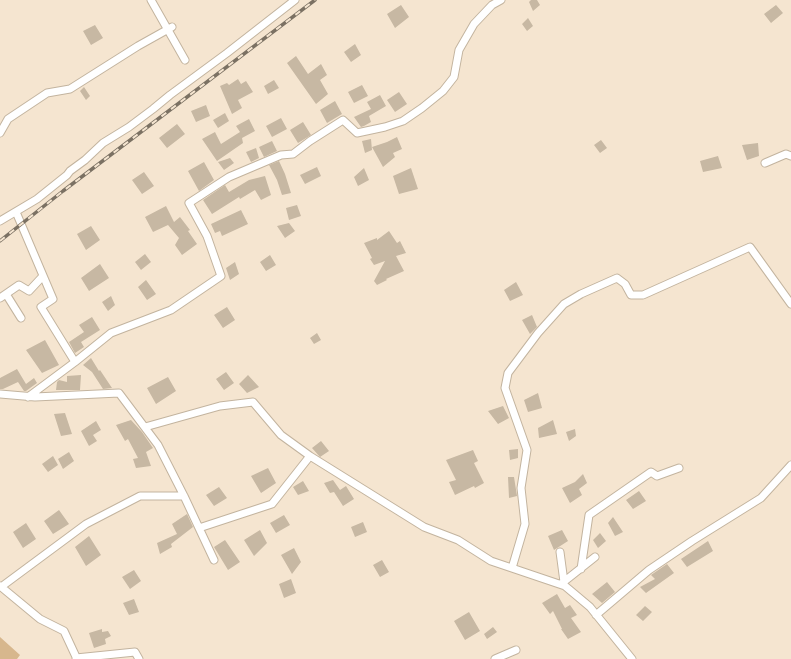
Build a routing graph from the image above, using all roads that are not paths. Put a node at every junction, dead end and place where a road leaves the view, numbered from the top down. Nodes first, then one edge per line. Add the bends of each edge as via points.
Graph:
1 (151, 0) edge
2 (295, 0) edge
3 (501, 0) edge
4 (169, 29) junction
5 (185, 60) dead end
6 (0, 133) edge
7 (791, 156) edge
8 (765, 163) dead end
9 (16, 212) junction
10 (0, 221) edge
11 (43, 276) junction
12 (3, 296) edge
13 (791, 304) edge
14 (21, 318) dead end
15 (75, 362) junction
16 (0, 394) edge
17 (28, 397) junction
18 (145, 428) junction
19 (310, 456) junction
20 (791, 465) edge
21 (679, 468) dead end
22 (184, 496) junction
23 (199, 528) junction
24 (560, 552) dead end
25 (595, 557) dead end
26 (214, 560) dead end
27 (512, 568) junction
28 (581, 569) junction
29 (562, 583) junction
30 (1, 586) edge
31 (596, 616) junction
32 (516, 650) dead end
33 (76, 658) edge
34 (139, 659) edge
35 (496, 659) edge
36 (632, 659) edge

1 - 4 street
2 - 9 street via 154,109 103,143 38,199
3 - 15 street via 492,5 474,24 459,50 454,77 443,90 403,121 358,133 343,120 294,154 281,155 229,177 189,203 207,236 221,276 171,310 111,333
4 - 5 street
4 - 6 street via 70,89 47,93 8,119
7 - 8 street via 786,154
9 - 10 street
9 - 11 street
11 - 12 street via 29,291 19,285
11 - 15 street via 53,299 41,307
12 - 14 street
13 - 27 street via 750,247 644,295 631,295 625,284 617,278 564,304 538,332 508,373 505,388 527,450 521,488 525,524
15 - 17 street
16 - 17 street
17 - 18 street via 119,393
18 - 19 street via 220,406 253,402 281,435
18 - 22 street via 158,445
19 - 23 street via 272,504
19 - 27 street via 424,528 458,540 491,561
20 - 31 street via 761,498 649,570
21 - 28 street via 657,476 651,472 589,515
22 - 23 street
22 - 30 street via 140,496 86,524
23 - 26 street
24 - 29 street
25 - 28 street
27 - 29 street
28 - 29 street
29 - 31 street via 590,607
30 - 33 street via 40,619 64,631
31 - 36 street
32 - 35 street
33 - 34 street via 135,652

